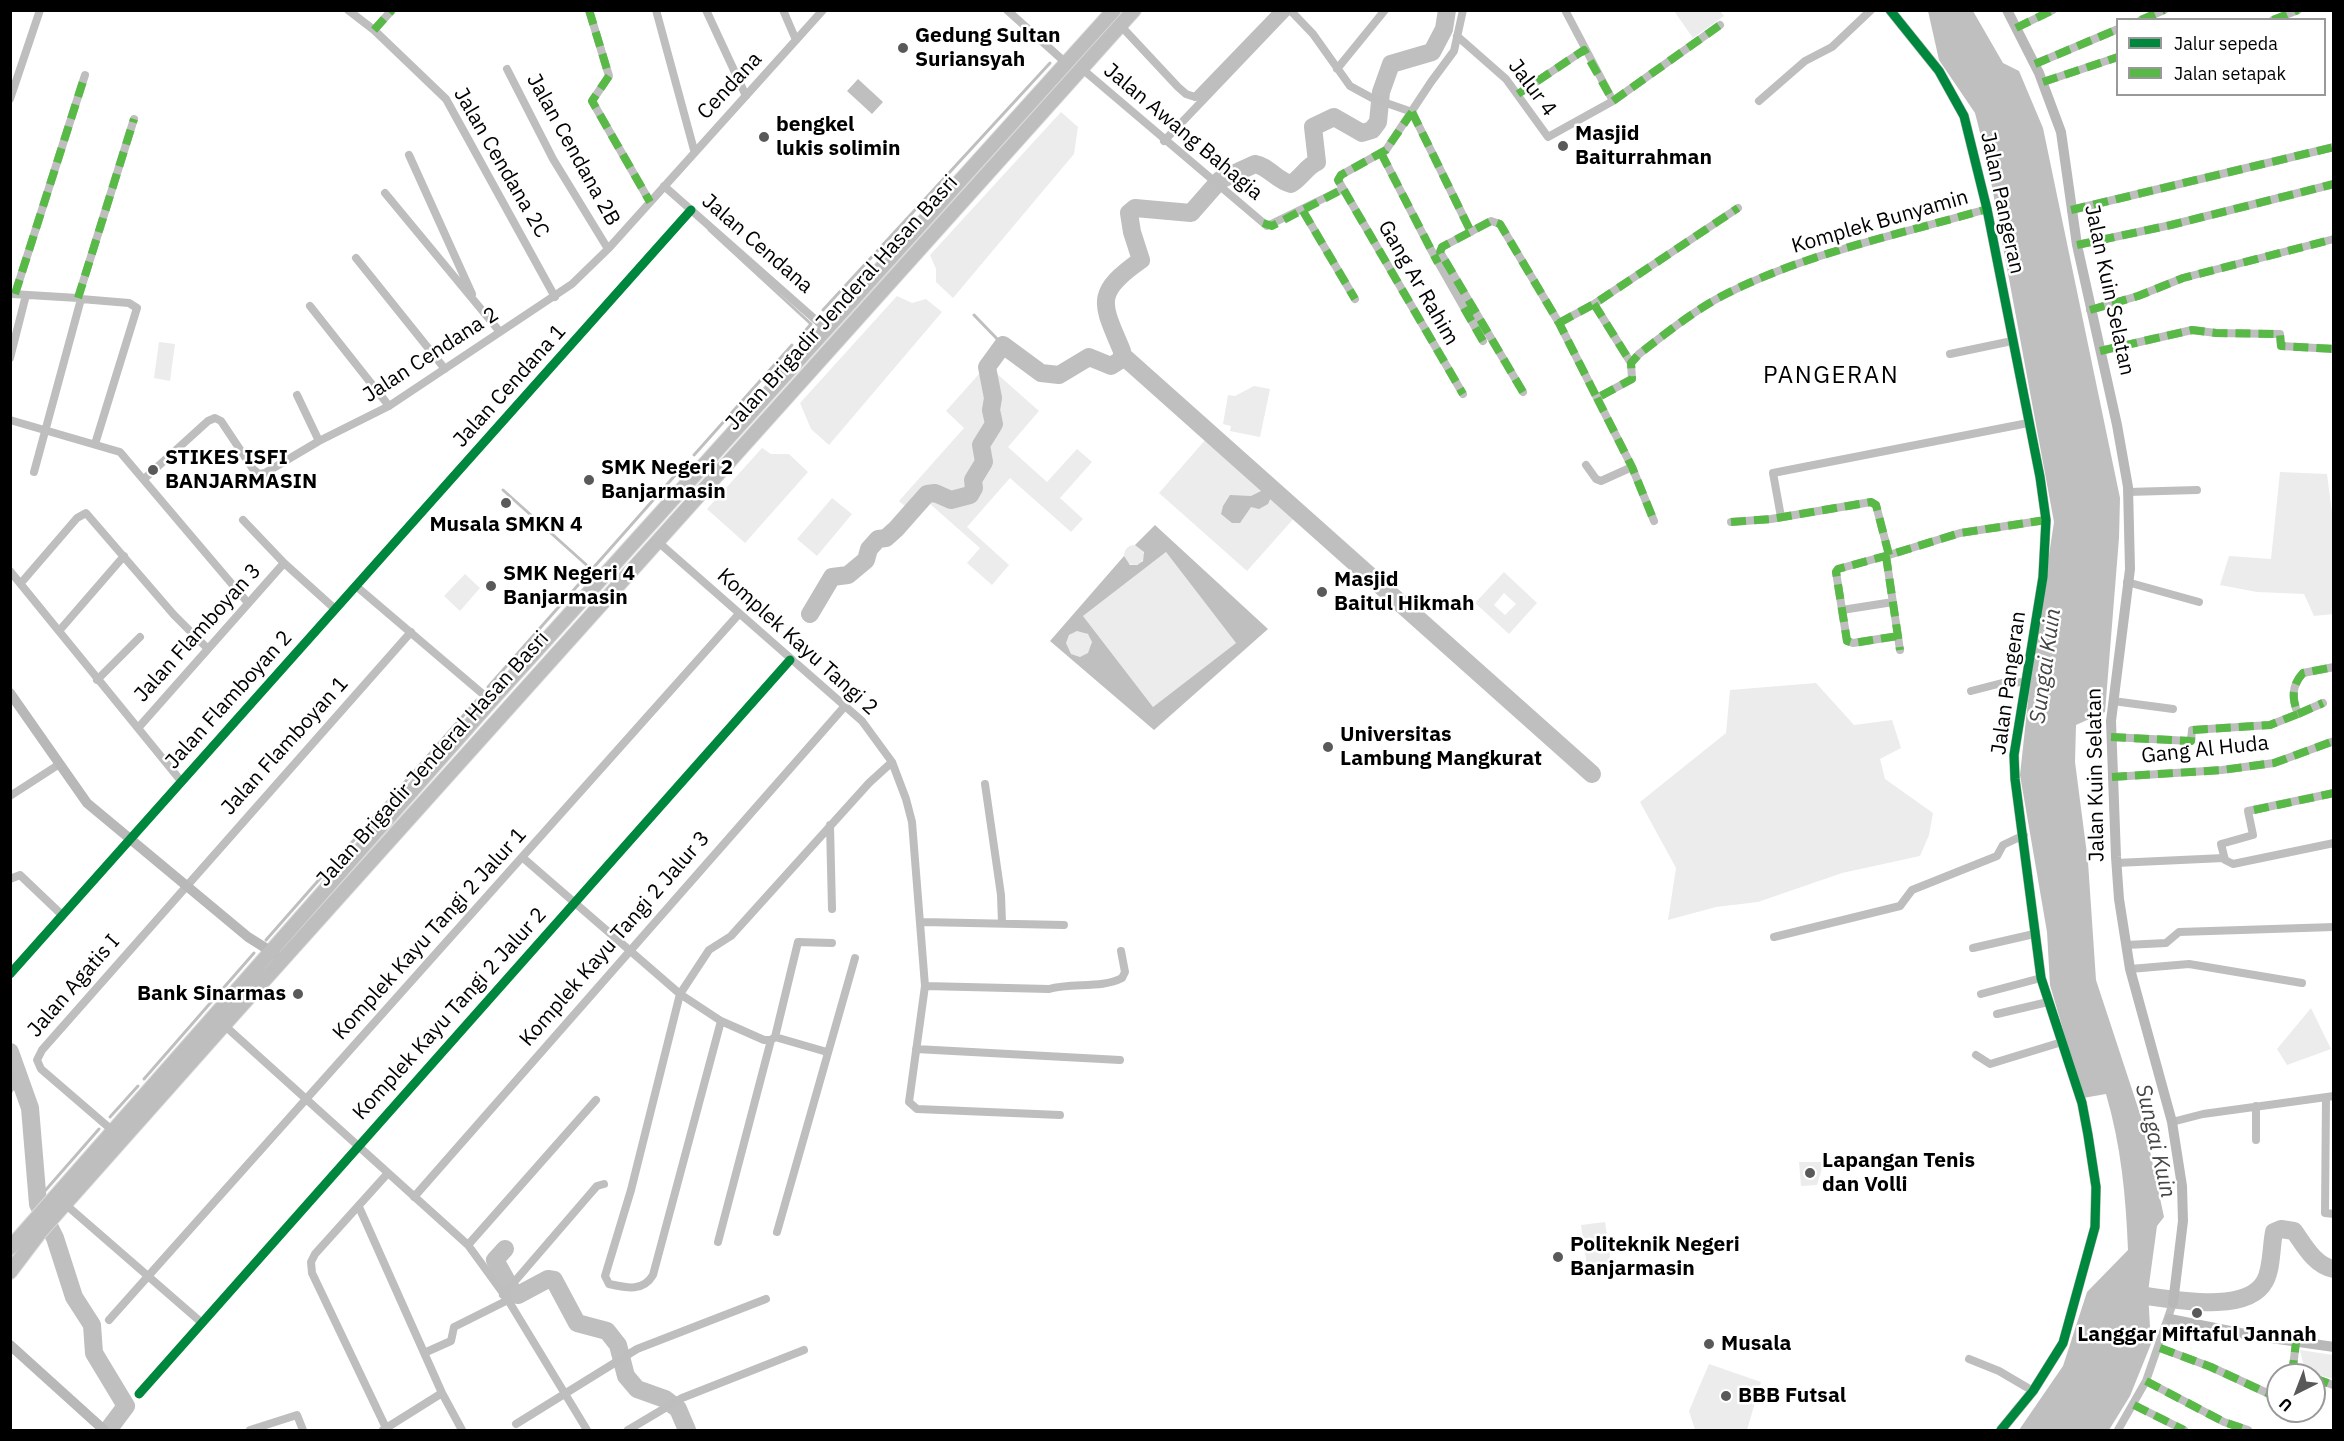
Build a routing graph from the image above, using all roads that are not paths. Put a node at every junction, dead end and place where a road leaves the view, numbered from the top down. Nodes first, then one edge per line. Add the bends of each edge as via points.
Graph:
1 (40, 10) edge
2 (348, 10) edge
3 (392, 10) edge
4 (589, 10) edge
5 (656, 10) edge
6 (706, 10) edge
7 (783, 10) edge
8 (1007, 10) edge
9 (1114, 10) edge
10 (1134, 10) edge
11 (1279, 10) edge
12 (1290, 10) edge
13 (1385, 10) edge
14 (1463, 10) edge
15 (1565, 10) edge
16 (1871, 10) edge
17 (1890, 10) edge
18 (2007, 10) edge
19 (2053, 10) edge
20 (2164, 10) edge
21 (2298, 10) edge
22 (821, 11) edge
23 (2146, 18) edge
24 (2278, 18) edge
25 (1720, 24) dead end
26 (1120, 25) junction
27 (2016, 28) junction
28 (374, 30) junction
29 (2116, 30) edge
30 (1457, 36) junction
31 (796, 40) junction
32 (1584, 50) junction
33 (2116, 58) edge
34 (1066, 63) junction
35 (2035, 64) junction
36 (1081, 68) junction
37 (507, 69) dead end
38 (1337, 69) junction
39 (85, 75) dead end
40 (2043, 82) junction
41 (1518, 93) junction
42 (746, 96) junction
43 (10, 99) edge
44 (1613, 101) junction
45 (1759, 101) dead end
46 (1412, 112) junction
47 (134, 119) dead end
48 (1164, 141) junction
49 (2334, 147) edge
50 (694, 150) junction
51 (1381, 153) junction
52 (409, 154) dead end
53 (2334, 184) edge
54 (664, 186) junction
55 (1343, 189) junction
56 (385, 193) dead end
57 (650, 202) junction
58 (1738, 208) dead end
59 (1988, 209) junction
60 (691, 210) junction
61 (2071, 210) junction
62 (1304, 211) junction
63 (1471, 232) junction
64 (2334, 239) edge
65 (2077, 245) junction
66 (608, 249) junction
67 (356, 258) dead end
68 (13, 294) edge
69 (26, 295) junction
70 (555, 297) junction
71 (79, 299) junction
72 (1355, 299) dead end
73 (476, 304) junction
74 (1594, 304) junction
75 (310, 306) dead end
76 (2090, 310) junction
77 (1559, 323) junction
78 (826, 329) junction
79 (500, 332) junction
80 (1483, 341) dead end
81 (2012, 341) junction
82 (2334, 349) edge
83 (2100, 351) junction
84 (1950, 354) dead end
85 (10, 358) edge
86 (1631, 363) junction
87 (445, 369) junction
88 (1523, 393) dead end
89 (1463, 394) dead end
90 (297, 395) dead end
91 (1597, 398) junction
92 (389, 406) junction
93 (10, 420) edge
94 (2028, 423) junction
95 (46, 429) junction
96 (319, 441) junction
97 (95, 444) junction
98 (1586, 465) dead end
99 (1632, 467) junction
100 (33, 472) dead end
101 (144, 479) junction
102 (2197, 490) dead end
103 (2128, 492) junction
104 (1781, 517) junction
105 (243, 520) dead end
106 (2046, 520) junction
107 (1654, 521) dead end
108 (1731, 522) dead end
109 (657, 540) junction
110 (1888, 555) junction
111 (124, 556) junction
112 (284, 563) junction
113 (10, 571) edge
114 (2127, 582) junction
115 (21, 583) junction
116 (356, 586) junction
117 (1893, 602) junction
118 (2199, 602) dead end
119 (248, 603) junction
120 (335, 609) junction
121 (1842, 609) junction
122 (738, 615) junction
123 (59, 631) junction
124 (411, 632) junction
125 (1898, 636) junction
126 (140, 637) dead end
127 (208, 649) junction
128 (1900, 650) dead end
129 (790, 660) junction
130 (2334, 667) edge
131 (97, 680) junction
132 (2025, 682) junction
133 (1971, 691) dead end
134 (10, 693) edge
135 (491, 701) junction
136 (2113, 701) junction
137 (2323, 703) dead end
138 (844, 706) junction
139 (2173, 709) dead end
140 (2298, 714) junction
141 (139, 727) junction
142 (2111, 737) junction
143 (2334, 741) edge
144 (449, 749) junction
145 (461, 759) junction
146 (438, 761) junction
147 (892, 762) junction
148 (58, 765) junction
149 (450, 772) junction
150 (2112, 777) junction
151 (181, 781) junction
152 (985, 784) dead end
153 (2334, 793) edge
154 (10, 796) edge
155 (830, 825) junction
156 (2024, 835) junction
157 (129, 838) junction
158 (2334, 843) edge
159 (522, 857) junction
160 (2224, 858) junction
161 (2116, 863) junction
162 (10, 879) edge
163 (186, 884) junction
164 (574, 903) junction
165 (832, 909) dead end
166 (63, 915) junction
167 (922, 922) junction
168 (1002, 923) junction
169 (1064, 925) dead end
170 (2334, 927) edge
171 (2034, 934) junction
172 (1774, 937) dead end
173 (832, 943) dead end
174 (2126, 945) junction
175 (1973, 948) dead end
176 (270, 951) junction
177 (630, 951) junction
178 (1121, 951) dead end
179 (284, 958) junction
180 (855, 958) dead end
181 (2130, 969) junction
182 (10, 974) edge
183 (2042, 978) junction
184 (2302, 983) dead end
185 (925, 986) junction
186 (680, 994) junction
187 (1981, 994) dead end
188 (2048, 1002) junction
189 (1997, 1014) dead end
190 (721, 1021) junction
191 (224, 1025) junction
192 (773, 1039) junction
193 (2062, 1042) junction
194 (916, 1049) junction
195 (827, 1052) junction
196 (1976, 1055) dead end
197 (1120, 1060) dead end
198 (10, 1071) edge
199 (10, 1089) edge
200 (2330, 1097) edge
201 (307, 1099) junction
202 (596, 1100) dead end
203 (2256, 1106) junction
204 (143, 1108) junction
205 (1060, 1115) dead end
206 (2172, 1122) junction
207 (113, 1131) junction
208 (2256, 1140) dead end
209 (358, 1145) junction
210 (388, 1173) junction
211 (82, 1176) junction
212 (604, 1184) dead end
213 (414, 1197) junction
214 (65, 1203) junction
215 (359, 1207) junction
216 (51, 1211) junction
217 (2334, 1214) edge
218 (36, 1228) junction
219 (777, 1232) dead end
220 (718, 1242) dead end
221 (468, 1245) junction
222 (10, 1248) edge
223 (10, 1272) edge
224 (148, 1276) junction
225 (505, 1298) junction
226 (766, 1299) dead end
227 (2173, 1303) joint
228 (2170, 1319) junction
229 (109, 1320) dead end
230 (202, 1323) junction
231 (2296, 1342) junction
232 (10, 1345) edge
233 (2334, 1347) edge
234 (2160, 1348) junction
235 (804, 1350) dead end
236 (424, 1353) junction
237 (1969, 1359) dead end
238 (2293, 1363) edge
239 (2146, 1381) junction
240 (2033, 1391) junction
241 (2266, 1392) edge
242 (442, 1393) junction
243 (139, 1394) dead end
244 (565, 1396) junction
245 (2134, 1405) junction
246 (516, 1424) dead end
247 (102, 1428) edge
248 (385, 1430) edge
249 (250, 1431) edge
250 (303, 1431) edge
251 (462, 1431) edge
252 (587, 1431) edge
253 (628, 1431) edge
254 (2001, 1431) edge
255 (2118, 1431) edge
256 (2184, 1431) edge
257 (2248, 1431) edge

1 - 43 street
2 - 28 street, Jalan Cendana 2C
3 - 28 street
4 - 57 street via 609,76 592,101
5 - 50 street
6 - 42 street
7 - 31 street
8 - 34 street
9 - 34 highway, Jalan Brigadir Jenderal Hasan Basri
10 - 26 highway, Jalan Brigadir Jenderal Hasan Basri
11 - 26 street via 1195,97 1178,87
12 - 38 street via 1313,34
12 - 48 street
13 - 38 street
14 - 30 street
15 - 32 street
16 - 45 street via 1832,47 1805,61
17 - 59 street, Jalan Pangeran via 1939,71 1958,103
18 - 27 street, Jalan Kuin Selatan
19 - 27 street
20 - 23 street
21 - 24 street
22 - 31 street, Cendana
25 - 44 street
26 - 36 highway, Jalan Brigadir Jenderal Hasan Basri
27 - 35 street, Jalan Kuin Selatan
28 - 70 street, Jalan Cendana 2C via 446,99
29 - 35 street
30 - 41 street, Jalur 4
30 - 46 street via 1454,51
31 - 42 street, Cendana
32 - 41 street
32 - 44 street
33 - 40 street
34 - 78 highway, Jalan Brigadir Jenderal Hasan Basri
35 - 40 street, Jalan Kuin Selatan
36 - 48 street, Jalan Awang Bahagia
36 - 109 highway, Jalan Brigadir Jenderal Hasan Basri
37 - 66 street, Jalan Cendana 2B via 553,159
38 - 46 street via 1350,86
39 - 68 street
40 - 61 street, Jalan Kuin Selatan via 2061,132
41 - 44 street, Jalur 4 via 1548,137
42 - 50 street, Cendana
46 - 51 street
46 - 63 street
47 - 71 street
48 - 62 street, Jalan Awang Bahagia via 1263,223 1272,226
49 - 61 street
50 - 54 street, Cendana
51 - 55 street via 1341,175 1338,180
51 - 80 street
52 - 73 street
53 - 65 street
54 - 57 street, Jalan Cendana 2
54 - 60 street, Jalan Cendana
55 - 62 street
55 - 89 street, Gang Ar Rahim
56 - 73 street
57 - 66 street, Jalan Cendana 2
58 - 74 street
59 - 81 street, Jalan Pangeran
59 - 86 street, Komplek Bunyamin via 1824,253 1749,283 1700,309
60 - 78 street, Jalan Cendana
60 - 116 street, Jalan Cendana 1
61 - 65 street, Jalan Kuin Selatan
62 - 72 street
63 - 77 street via 1491,221 1500,224
63 - 88 street via 1442,247 1440,252
64 - 76 street via 2183,279
65 - 76 street, Jalan Kuin Selatan
66 - 70 street, Jalan Cendana 2
67 - 87 street
68 - 69 street
69 - 71 street
69 - 85 street
70 - 79 street, Jalan Cendana 2
71 - 95 street
71 - 97 street via 129,303 136,308
73 - 79 street
74 - 77 street
74 - 86 street
75 - 92 street
76 - 83 street, Jalan Kuin Selatan
77 - 91 street
78 - 135 highway, Jalan Brigadir Jenderal Hasan Basri
79 - 87 street, Jalan Cendana 2
81 - 84 street
81 - 94 street, Jalan Pangeran
82 - 83 street via 2281,346 2280,334 2192,330
83 - 103 street, Jalan Kuin Selatan
86 - 91 street, Komplek Bunyamin via 1632,379
87 - 92 street, Jalan Cendana 2
90 - 96 street
91 - 99 street
92 - 96 street, Jalan Cendana 2
93 - 95 street
94 - 104 street via 1773,473
94 - 106 street, Jalan Pangeran
95 - 97 street
95 - 100 street
96 - 101 street, Jalan Cendana 2 via 259,474 215,418
97 - 101 street via 120,452
98 - 99 street via 1601,481
99 - 107 street
101 - 119 street
102 - 103 street
103 - 114 street, Jalan Kuin Selatan
104 - 108 street
104 - 110 street via 1874,503
105 - 112 street
106 - 110 street via 1960,533
106 - 132 street, Jalan Pangeran via 2043,577
109 - 122 street, Komplek Kayu Tangi 2
109 - 145 highway, Jalan Brigadir Jenderal Hasan Basri
110 - 117 street
110 - 121 street via 1837,570
111 - 115 street via 89,515 82,513
111 - 123 street
111 - 127 street
112 - 119 street, Jalan Flamboyan 3
112 - 120 street
113 - 115 street
114 - 118 street
114 - 136 street, Jalan Kuin Selatan
115 - 123 street
116 - 120 street, Jalan Flamboyan 2
116 - 124 street
117 - 121 street
117 - 125 street
119 - 127 street, Jalan Flamboyan 3
120 - 151 street, Jalan Flamboyan 2
121 - 125 street via 1850,643
122 - 129 street, Komplek Kayu Tangi 2
122 - 159 street, Komplek Kayu Tangi 2 Jalur 1
123 - 131 street
124 - 135 street
124 - 163 street, Jalan Flamboyan 1
125 - 128 street
126 - 131 street
127 - 141 street, Jalan Flamboyan 3
129 - 138 street, Komplek Kayu Tangi 2
129 - 164 street, Komplek Kayu Tangi 2 Jalur 2
130 - 140 street via 2303,673 2298,678 2293,700
131 - 141 street
132 - 133 street
132 - 156 street, Jalan Pangeran via 2014,755
134 - 148 street
135 - 144 highway, Jalan Brigadir Jenderal Hasan Basri
136 - 139 street
136 - 142 street, Jalan Kuin Selatan
137 - 140 street
138 - 147 street, Komplek Kayu Tangi 2 via 862,721
138 - 177 street, Komplek Kayu Tangi 2 Jalur 3
140 - 142 street via 2270,725 2192,730 2191,741
141 - 151 street
142 - 150 street, Jalan Kuin Selatan
143 - 150 street, Gang Al Huda via 2274,763
144 - 145 highway
144 - 146 highway, Jalan Brigadir Jenderal Hasan Basri
145 - 149 highway, Jalan Brigadir Jenderal Hasan Basri
146 - 149 highway
146 - 176 highway, Jalan Brigadir Jenderal Hasan Basri
147 - 155 street
147 - 167 street, Komplek Kayu Tangi 2 via 912,822
148 - 154 street
148 - 157 street via 87,803
149 - 179 highway, Jalan Brigadir Jenderal Hasan Basri
150 - 161 street, Jalan Kuin Selatan
151 - 157 street, Jalan Flamboyan 2
152 - 168 street
153 - 160 street via 2248,811 2253,835 2221,844
155 - 165 street
155 - 186 street via 731,936 709,950
156 - 171 street, Jalan Pangeran
156 - 172 street via 2003,844 1997,856 1912,890 1900,906
157 - 163 street
157 - 166 street, Jalan Flamboyan 2
158 - 160 street via 2233,864
159 - 164 street
159 - 201 street, Komplek Kayu Tangi 2 Jalur 1
160 - 161 street
161 - 174 street, Jalan Kuin Selatan
162 - 166 street via 20,875
163 - 176 street
163 - 207 street, Jalan Agatis I via 38,1057 41,1069
164 - 177 street
164 - 209 street, Komplek Kayu Tangi 2 Jalur 2
166 - 182 street, Jalan Flamboyan 2
167 - 168 street
167 - 185 street, Komplek Kayu Tangi 2
168 - 169 street
170 - 174 street via 2179,932 2166,943
171 - 175 street
171 - 183 street, Jalan Pangeran
173 - 192 street via 798,942
174 - 181 street, Jalan Kuin Selatan
176 - 179 street
176 - 204 highway, Jalan Brigadir Jenderal Hasan Basri
177 - 186 street
177 - 213 street, Komplek Kayu Tangi 2 Jalur 3
178 - 185 street via 1125,972 1113,981 1049,989
179 - 191 highway, Jalan Brigadir Jenderal Hasan Basri
180 - 195 street
181 - 184 street via 2189,964
181 - 206 street, Jalan Kuin Selatan
183 - 187 street
183 - 188 street, Jalan Pangeran
185 - 194 street, Komplek Kayu Tangi 2
186 - 190 street
186 - 190 street via 631,1190 607,1263 605,1276 609,1284 639,1288 653,1275
188 - 189 street
188 - 193 street, Jalan Pangeran
190 - 192 street
191 - 201 street
191 - 204 highway, Jalan Brigadir Jenderal Hasan Basri
192 - 195 street
192 - 220 street
193 - 196 street via 1990,1064
193 - 240 street, Jalan Pangeran via 2088,1135 2096,1187 2095,1227 2069,1329
194 - 197 street
194 - 205 street, Komplek Kayu Tangi 2 via 909,1102 917,1109
195 - 219 street
198 - 199 street via 14,1081
200 - 203 street
200 - 217 street via 2325,1213
201 - 209 street
201 - 224 street, Komplek Kayu Tangi 2 Jalur 1
202 - 221 street
203 - 206 street
203 - 208 street
204 - 207 highway, Jalan Brigadir Jenderal Hasan Basri
204 - 211 highway, Jalan Brigadir Jenderal Hasan Basri
206 - 227 street, Jalan Kuin Selatan via 2184,1204
207 - 211 highway, Jalan Brigadir Jenderal Hasan Basri
209 - 210 street
209 - 230 street, Komplek Kayu Tangi 2 Jalur 2
210 - 213 street
210 - 215 street
211 - 214 highway, Jalan Brigadir Jenderal Hasan Basri
211 - 216 highway, Jalan Brigadir Jenderal Hasan Basri
212 - 225 street via 590,1194
213 - 221 street
214 - 216 highway, Jalan Brigadir Jenderal Hasan Basri
214 - 224 street
215 - 236 street
215 - 248 street via 315,1254 311,1268
216 - 218 highway, Jalan Brigadir Jenderal Hasan Basri
218 - 222 highway, Jalan Brigadir Jenderal Hasan Basri
218 - 223 highway, Jalan Brigadir Jenderal Hasan Basri
221 - 225 street
224 - 229 street, Komplek Kayu Tangi 2 Jalur 1
224 - 230 street
225 - 236 street via 454,1327 451,1341
225 - 244 street
226 - 244 street via 651,1342
227 - 228 street, Jalan Kuin Selatan
228 - 231 street
228 - 234 street, Jalan Kuin Selatan
230 - 243 street, Komplek Kayu Tangi 2 Jalur 2
231 - 233 street
231 - 238 street
232 - 247 street
234 - 239 street, Jalan Kuin Selatan
234 - 241 street
235 - 253 street via 682,1398
236 - 242 street
237 - 240 street
239 - 245 street, Jalan Kuin Selatan
239 - 257 street
240 - 254 street, Jalan Pangeran
242 - 248 street
242 - 251 street
244 - 246 street
244 - 252 street
245 - 255 street, Jalan Kuin Selatan
245 - 256 street
249 - 250 street via 297,1415

